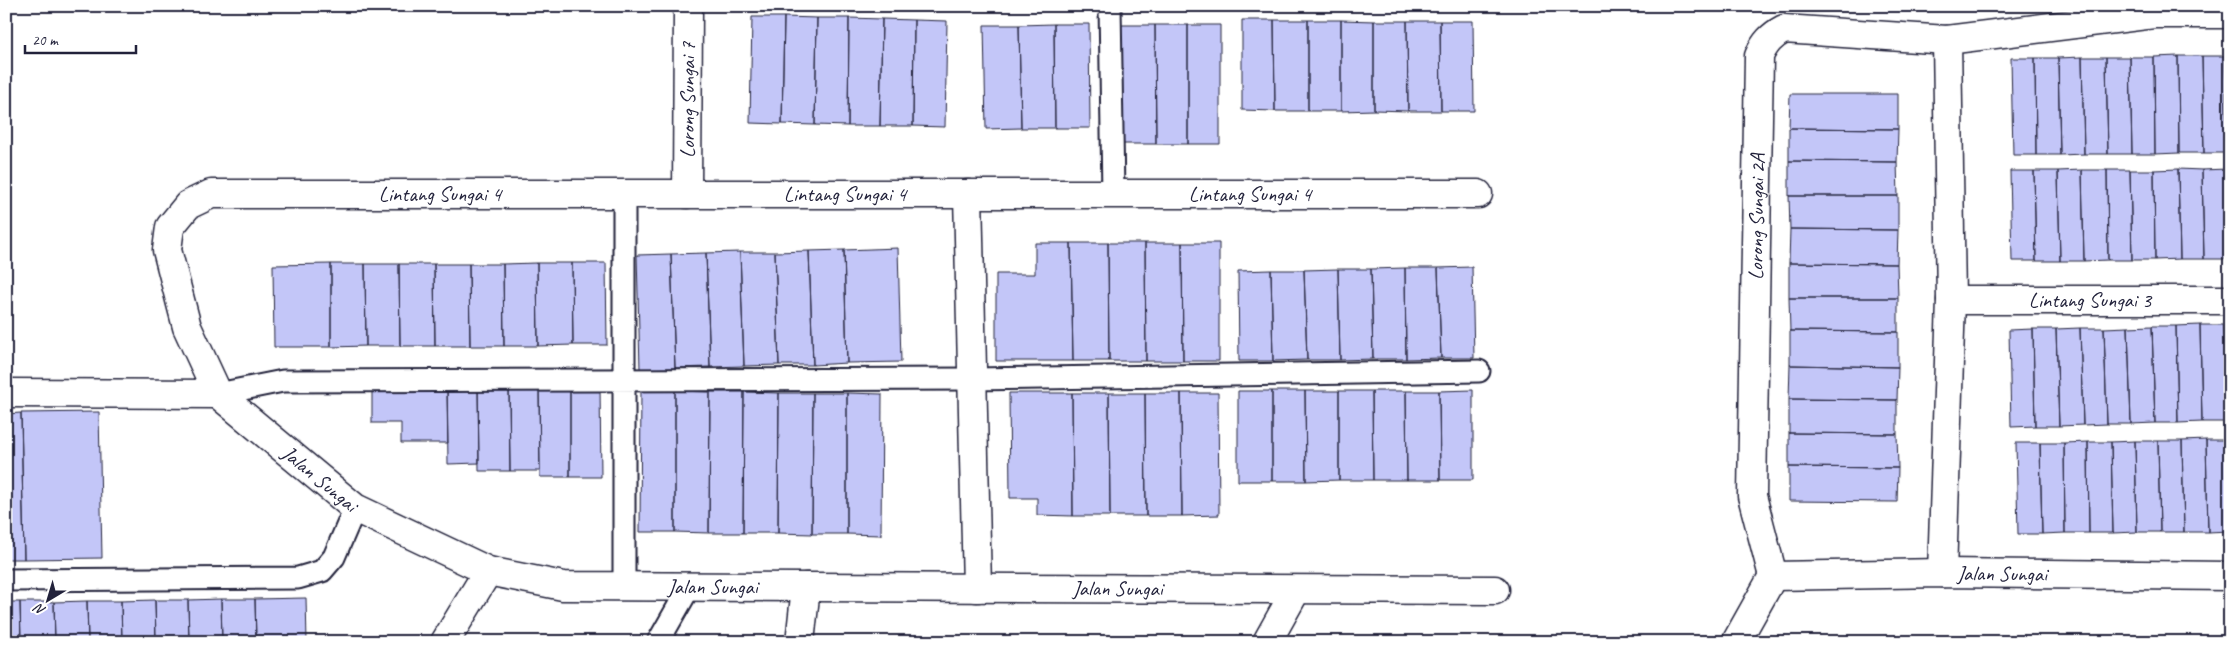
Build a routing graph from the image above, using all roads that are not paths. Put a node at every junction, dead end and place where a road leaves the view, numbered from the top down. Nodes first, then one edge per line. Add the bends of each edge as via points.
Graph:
1 (688, 6) edge
2 (1110, 6) edge
3 (2154, 10) edge
4 (2230, 14) edge
5 (1947, 40) junction
6 (211, 194) joint
7 (624, 194) junction
8 (687, 194) junction
9 (968, 194) junction
10 (1113, 194) junction
11 (1478, 194) dead end
12 (1950, 300) junction
13 (2230, 300) edge
14 (1478, 371) dead end
15 (624, 378) junction
16 (972, 379) junction
17 (6, 393) edge
18 (218, 394) junction
19 (355, 508) junction
20 (488, 571) junction
21 (1942, 573) junction
22 (1772, 576) junction
23 (2230, 576) edge
24 (6, 580) edge
25 (624, 586) junction
26 (690, 586) junction
27 (806, 587) junction
28 (977, 588) junction
29 (1296, 590) junction
30 (1495, 590) dead end
31 (445, 642) edge
32 (658, 642) edge
33 (800, 642) edge
34 (1267, 642) edge
35 (1736, 642) edge

1 - 8 street, Lorong Sungai 7
2 - 10 lane
3 - 4 street, Lorong Sungai 2A
3 - 5 street, Lorong Sungai 2A
5 - 12 street
5 - 22 street, Lorong Sungai 2A via 1784,29 1773,35 1759,56 1752,496
6 - 7 street, Lintang Sungai 4
6 - 18 street, Jalan Sungai via 188,205 170,227 167,250 187,327
7 - 8 street, Lintang Sungai 4
7 - 15 lane
8 - 9 street, Lintang Sungai 4
9 - 10 street, Lintang Sungai 4
9 - 16 street
10 - 11 street, Lintang Sungai 4
12 - 13 street, Lintang Sungai 3
12 - 21 street
14 - 16 lane
15 - 16 lane
15 - 18 lane via 283,381
15 - 25 lane
16 - 28 street
17 - 18 street
18 - 19 street, Jalan Sungai
19 - 20 street, Jalan Sungai
19 - 24 lane via 334,557 322,571 298,578
20 - 25 street, Jalan Sungai via 563,586
20 - 31 street
21 - 22 street, Jalan Sungai
21 - 23 street, Jalan Sungai
22 - 35 street
25 - 26 street, Jalan Sungai
26 - 27 street, Jalan Sungai
26 - 32 lane
27 - 28 street, Jalan Sungai
27 - 33 street
28 - 29 street, Jalan Sungai
29 - 30 street, Jalan Sungai
29 - 34 street

